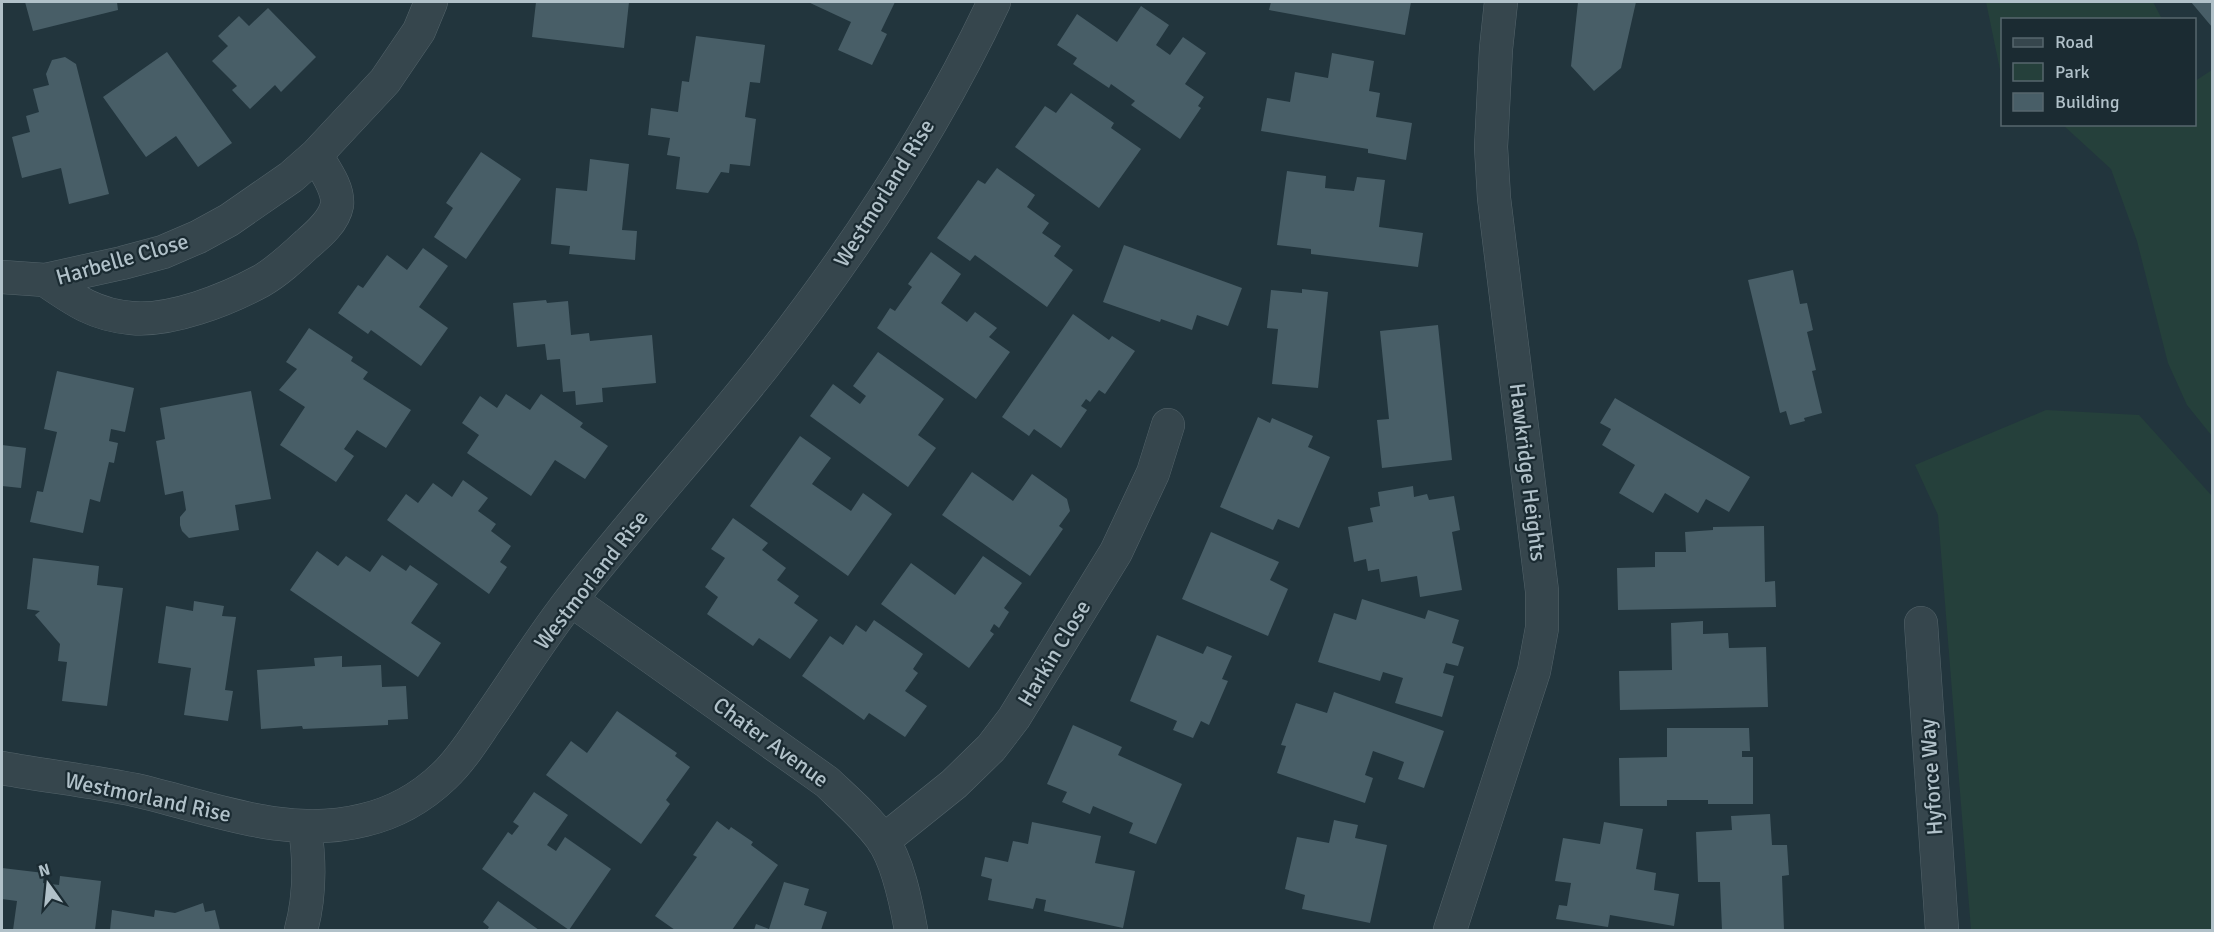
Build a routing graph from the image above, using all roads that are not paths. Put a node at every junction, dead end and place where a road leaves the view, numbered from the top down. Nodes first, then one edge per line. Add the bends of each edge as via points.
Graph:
1 (431, 2) edge
2 (994, 2) edge
3 (1501, 2) edge
4 (316, 155) junction
5 (2, 277) edge
6 (45, 280) junction
7 (1168, 425) dead end
8 (571, 600) junction
9 (1921, 623) dead end
10 (2, 768) edge
11 (305, 828) junction
12 (883, 841) junction
13 (301, 930) edge
14 (911, 930) edge
15 (1450, 930) edge
16 (1942, 930) edge

1 - 4 street, Harbelle Close via 419,31 385,81
2 - 8 street, Westmorland Rise via 912,154 852,248 763,367
3 - 15 street, Hawkridge Heights via 1491,157 1542,591 1542,628 1534,671
4 - 6 street, Harbelle Close via 291,177 198,237 163,252
4 - 6 street, Harbelle Close via 335,189 333,217 310,242 262,280 162,318 104,314 80,305
5 - 6 street, Harbelle Close
7 - 12 street, Harkin Close via 1153,473 1116,552 1014,718 991,748 954,784
8 - 11 street, Westmorland Rise via 447,774 391,812 362,821
8 - 12 street, Chater Avenue via 827,782
9 - 16 street, Hyforce Way
10 - 11 street, Westmorland Rise via 132,790 255,821
11 - 13 street via 308,890
12 - 14 street, Chater Avenue via 896,871

